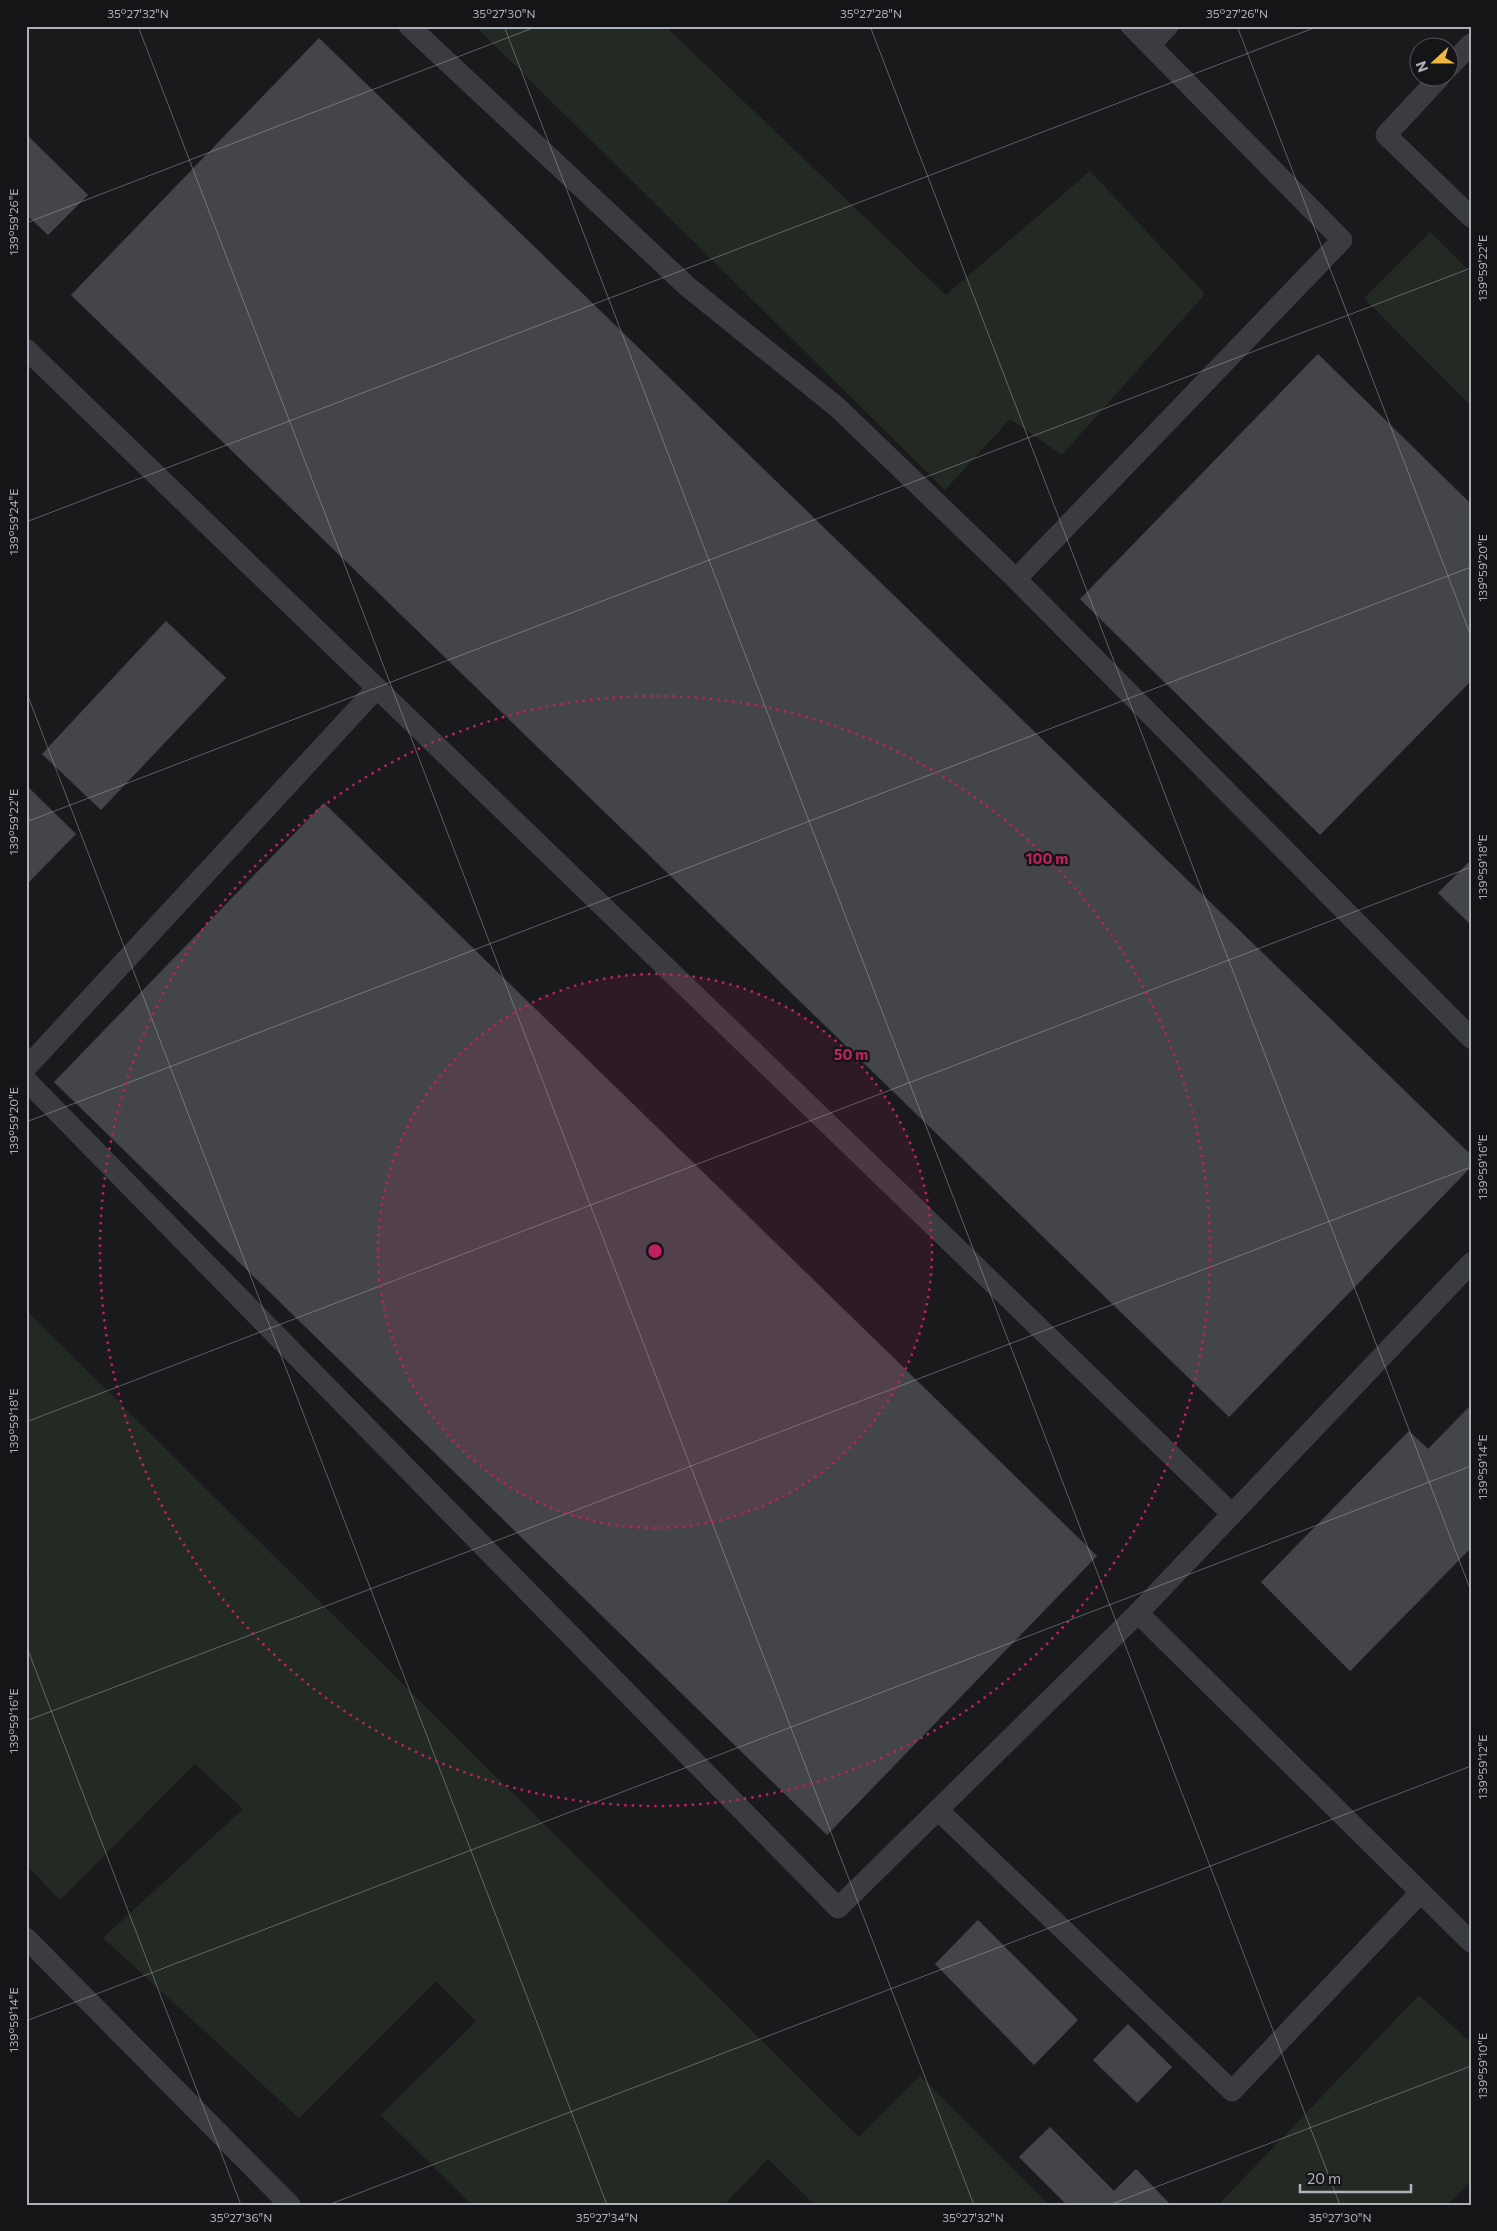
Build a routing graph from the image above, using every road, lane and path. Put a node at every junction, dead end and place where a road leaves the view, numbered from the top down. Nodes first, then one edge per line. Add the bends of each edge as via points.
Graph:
1 (410, 26) edge
2 (1131, 26) edge
3 (1168, 26) edge
4 (1471, 44) edge
5 (1150, 45) junction
6 (1460, 56) edge
7 (1430, 88) edge
8 (1471, 217) edge
9 (26, 349) edge
10 (1016, 579) junction
11 (377, 688) junction
12 (1471, 1038) edge
13 (26, 1068) edge
14 (26, 1080) edge
15 (1471, 1263) edge
16 (1232, 1514) junction
17 (1138, 1613) junction
18 (938, 1810) junction
19 (1421, 1892) junction
20 (26, 1938) edge
21 (1471, 1942) edge
22 (290, 2205) edge

1 - 10 lane via 688,287 837,406
2 - 5 lane
3 - 5 lane
4 - 6 lane
5 - 10 lane via 1342,240
7 - 8 lane via 1386,135
9 - 11 lane
10 - 12 lane
11 - 13 lane
11 - 16 lane
14 - 18 lane via 838,1908
15 - 16 lane
16 - 17 lane
17 - 18 lane
17 - 19 lane
18 - 19 lane via 1232,2091
19 - 21 lane
20 - 22 lane

